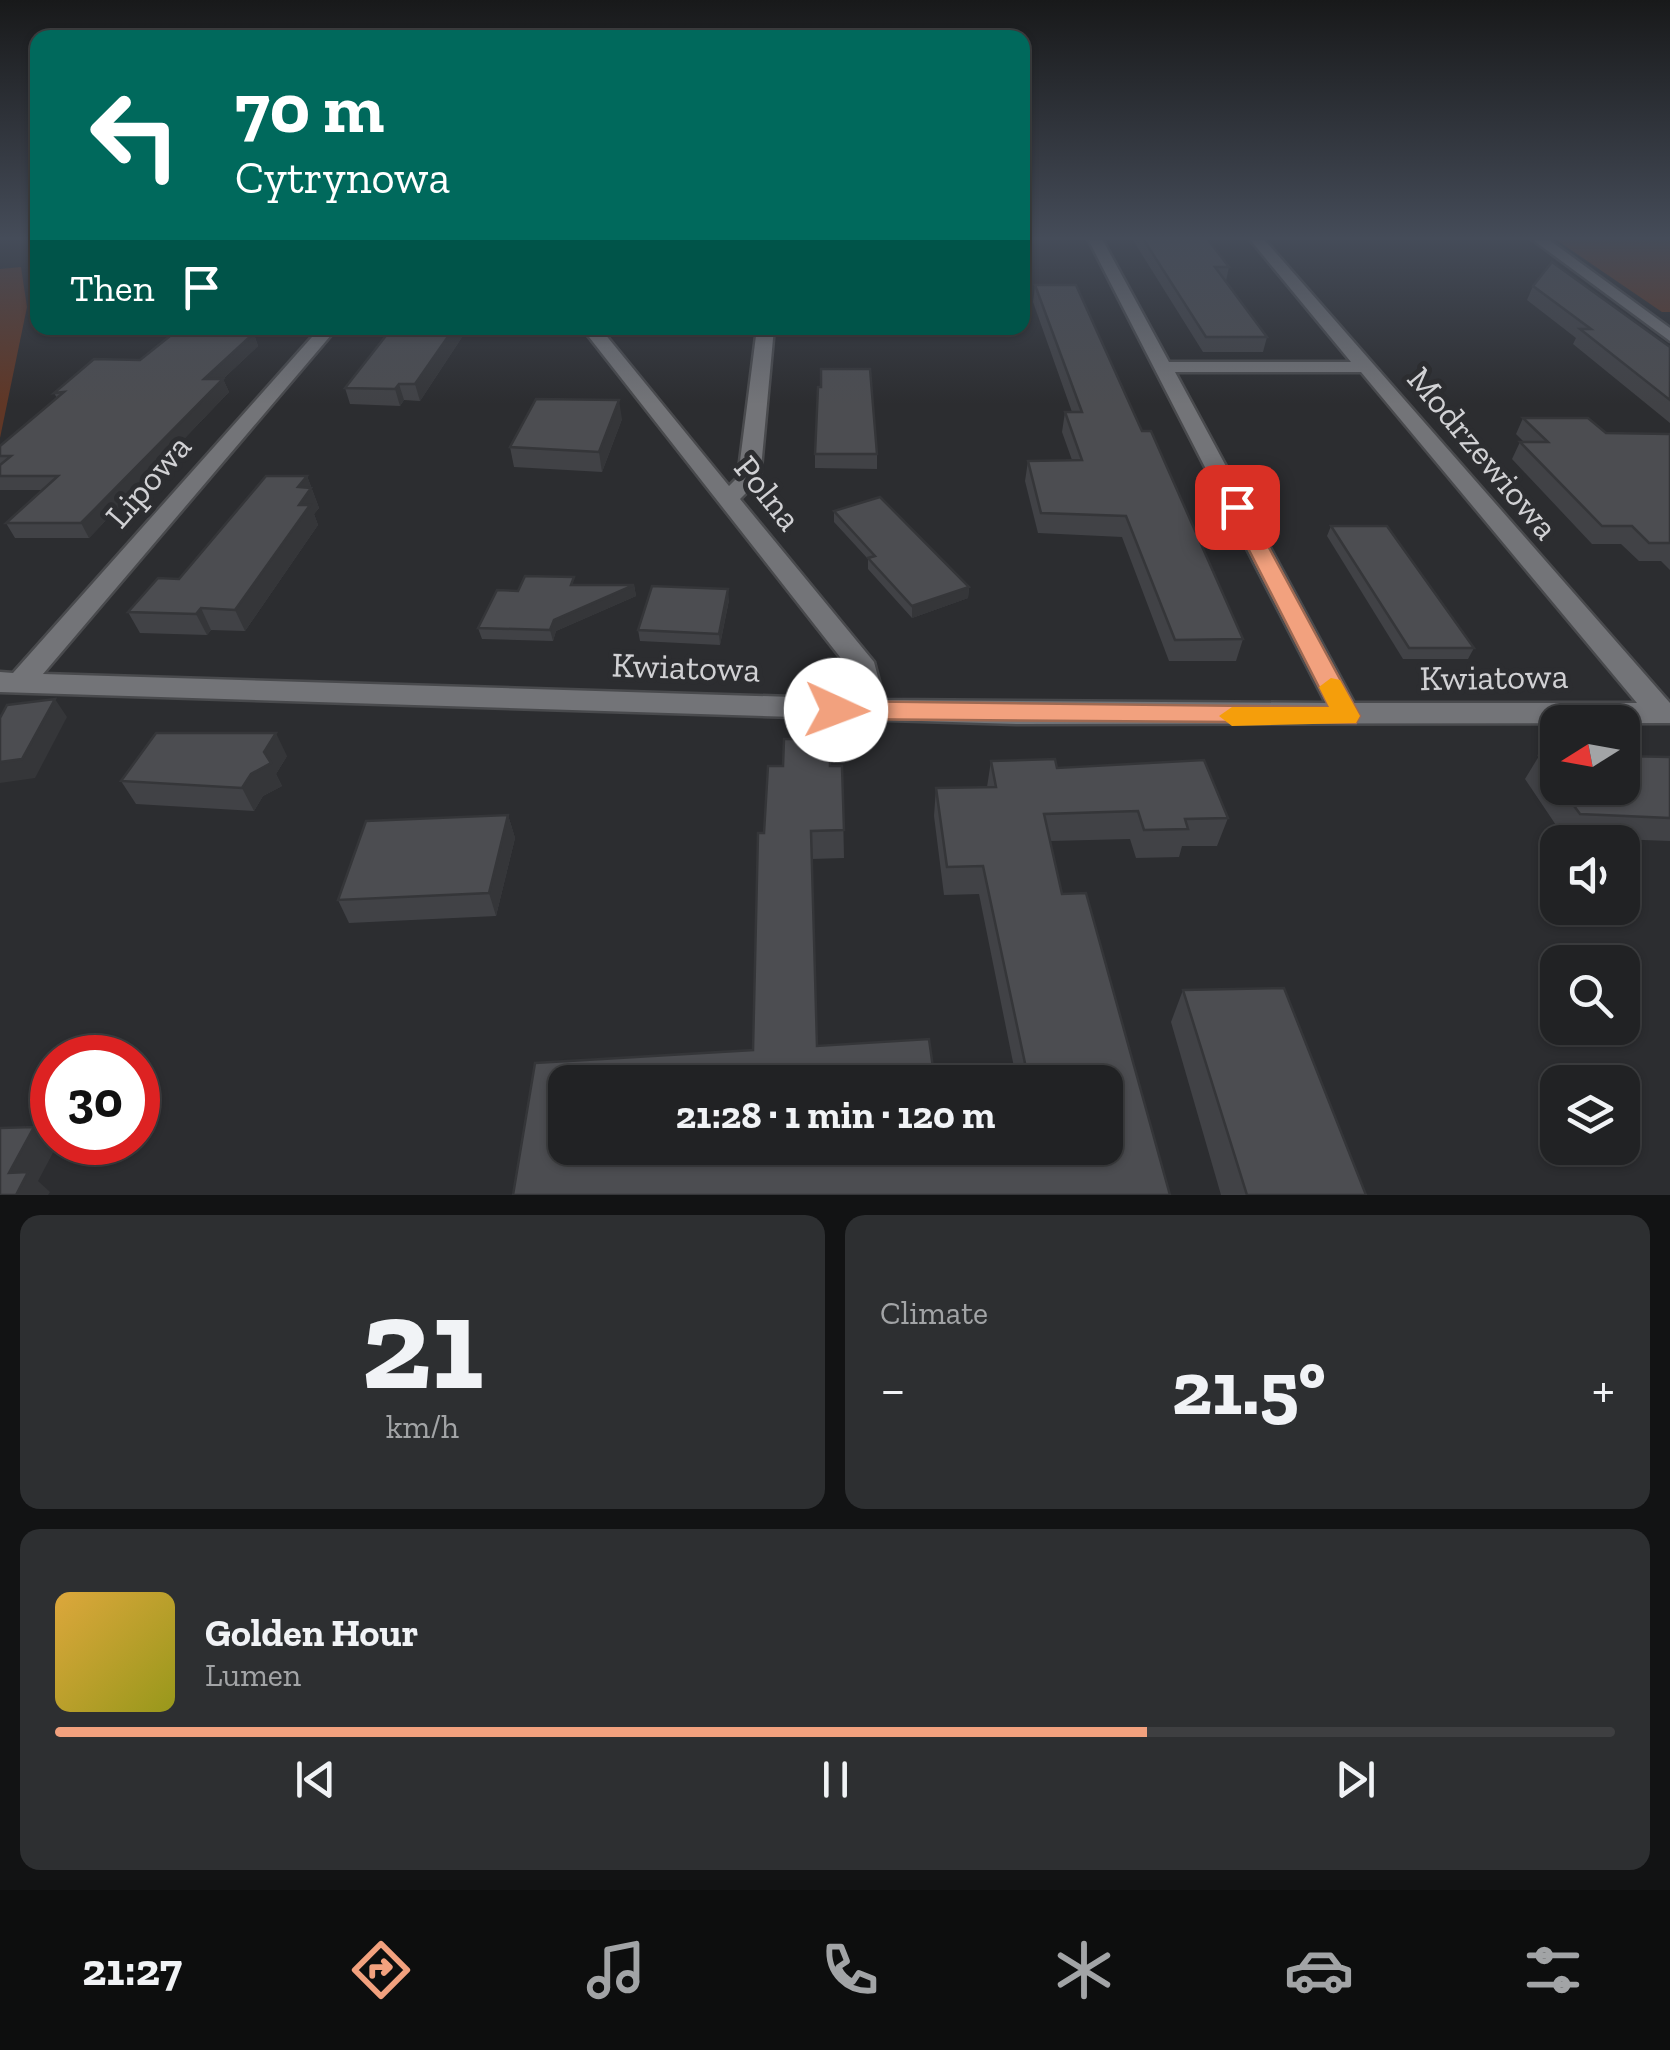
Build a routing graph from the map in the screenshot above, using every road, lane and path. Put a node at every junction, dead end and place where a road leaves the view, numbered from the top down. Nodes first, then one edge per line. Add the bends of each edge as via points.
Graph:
1 (1124, 293) edge
2 (1304, 293) edge
3 (1612, 293) edge
4 (323, 335) edge
5 (597, 335) edge
6 (765, 335) edge
7 (1670, 336) edge
8 (1163, 367) junction
9 (1366, 367) junction
10 (728, 499) junction
11 (10, 682) edge
12 (872, 711) junction
13 (1665, 713) edge
14 (1347, 716) junction

1 - 8 street
2 - 9 street, Modrzewiowa
3 - 7 street
4 - 11 street, Lipowa
5 - 10 street, Polna
6 - 10 street via 749,479
8 - 9 street
8 - 14 street
9 - 13 street, Modrzewiowa
10 - 12 street, Polna via 864,669
11 - 12 street, Kwiatowa
12 - 14 street, Kwiatowa
13 - 14 street, Kwiatowa

